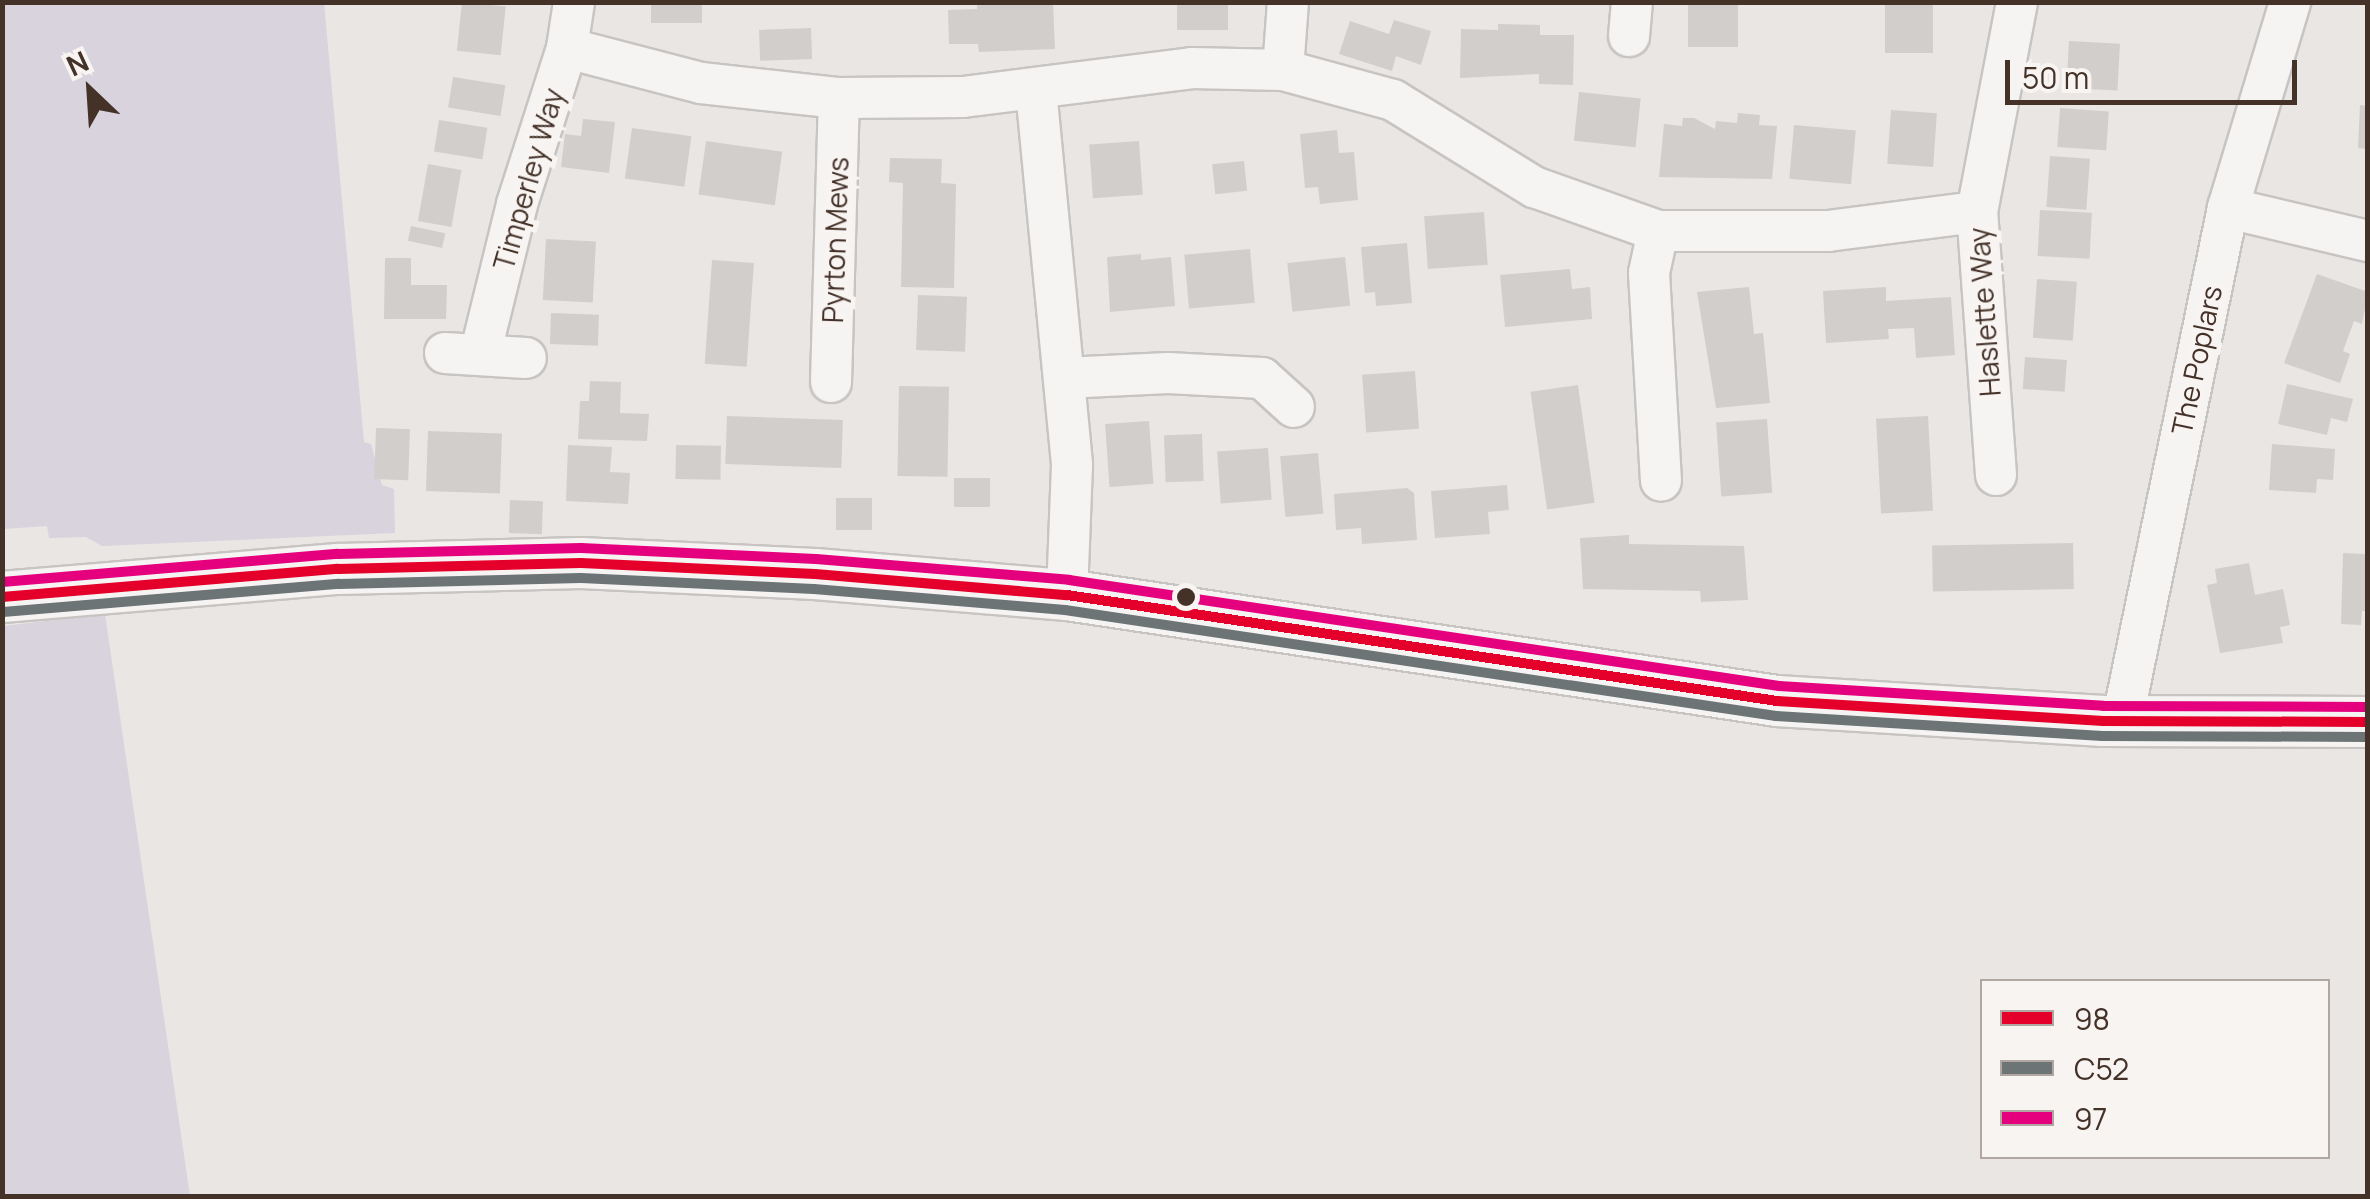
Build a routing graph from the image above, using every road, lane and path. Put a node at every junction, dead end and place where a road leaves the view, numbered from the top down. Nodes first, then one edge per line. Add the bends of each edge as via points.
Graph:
1 (574, 2) edge
2 (1288, 2) edge
3 (2016, 2) edge
4 (2290, 2) edge
5 (568, 48) junction
6 (1283, 70) junction
7 (1036, 90) junction
8 (839, 98) junction
9 (2228, 208) junction
10 (1977, 212) junction
11 (1658, 231) junction
12 (2368, 242) edge
13 (526, 358) dead end
14 (1064, 378) junction
15 (830, 382) dead end
16 (1294, 407) dead end
17 (2004, 455) dead end
18 (1662, 481) dead end
19 (1067, 595) junction
20 (2, 598) edge
21 (2122, 722) junction
22 (2368, 722) edge

1 - 5 street, Timperley Way
2 - 6 street
3 - 10 street, Haslette Way
4 - 9 street, The Poplars
5 - 8 street via 701,83
5 - 13 street, Timperley Way via 463,354
6 - 7 street via 1147,72
6 - 11 street via 1393,100 1534,187
7 - 8 street
7 - 14 street
8 - 15 street, Pyrton Mews
9 - 12 street
9 - 21 street, The Poplars
10 - 11 street via 1828,231
10 - 17 street, Haslette Way
11 - 18 street via 1648,273
14 - 16 street via 1265,362
14 - 19 street via 1072,465
19 - 20 street via 581,563 338,569
19 - 21 street via 1630,684 1777,701
21 - 22 street

